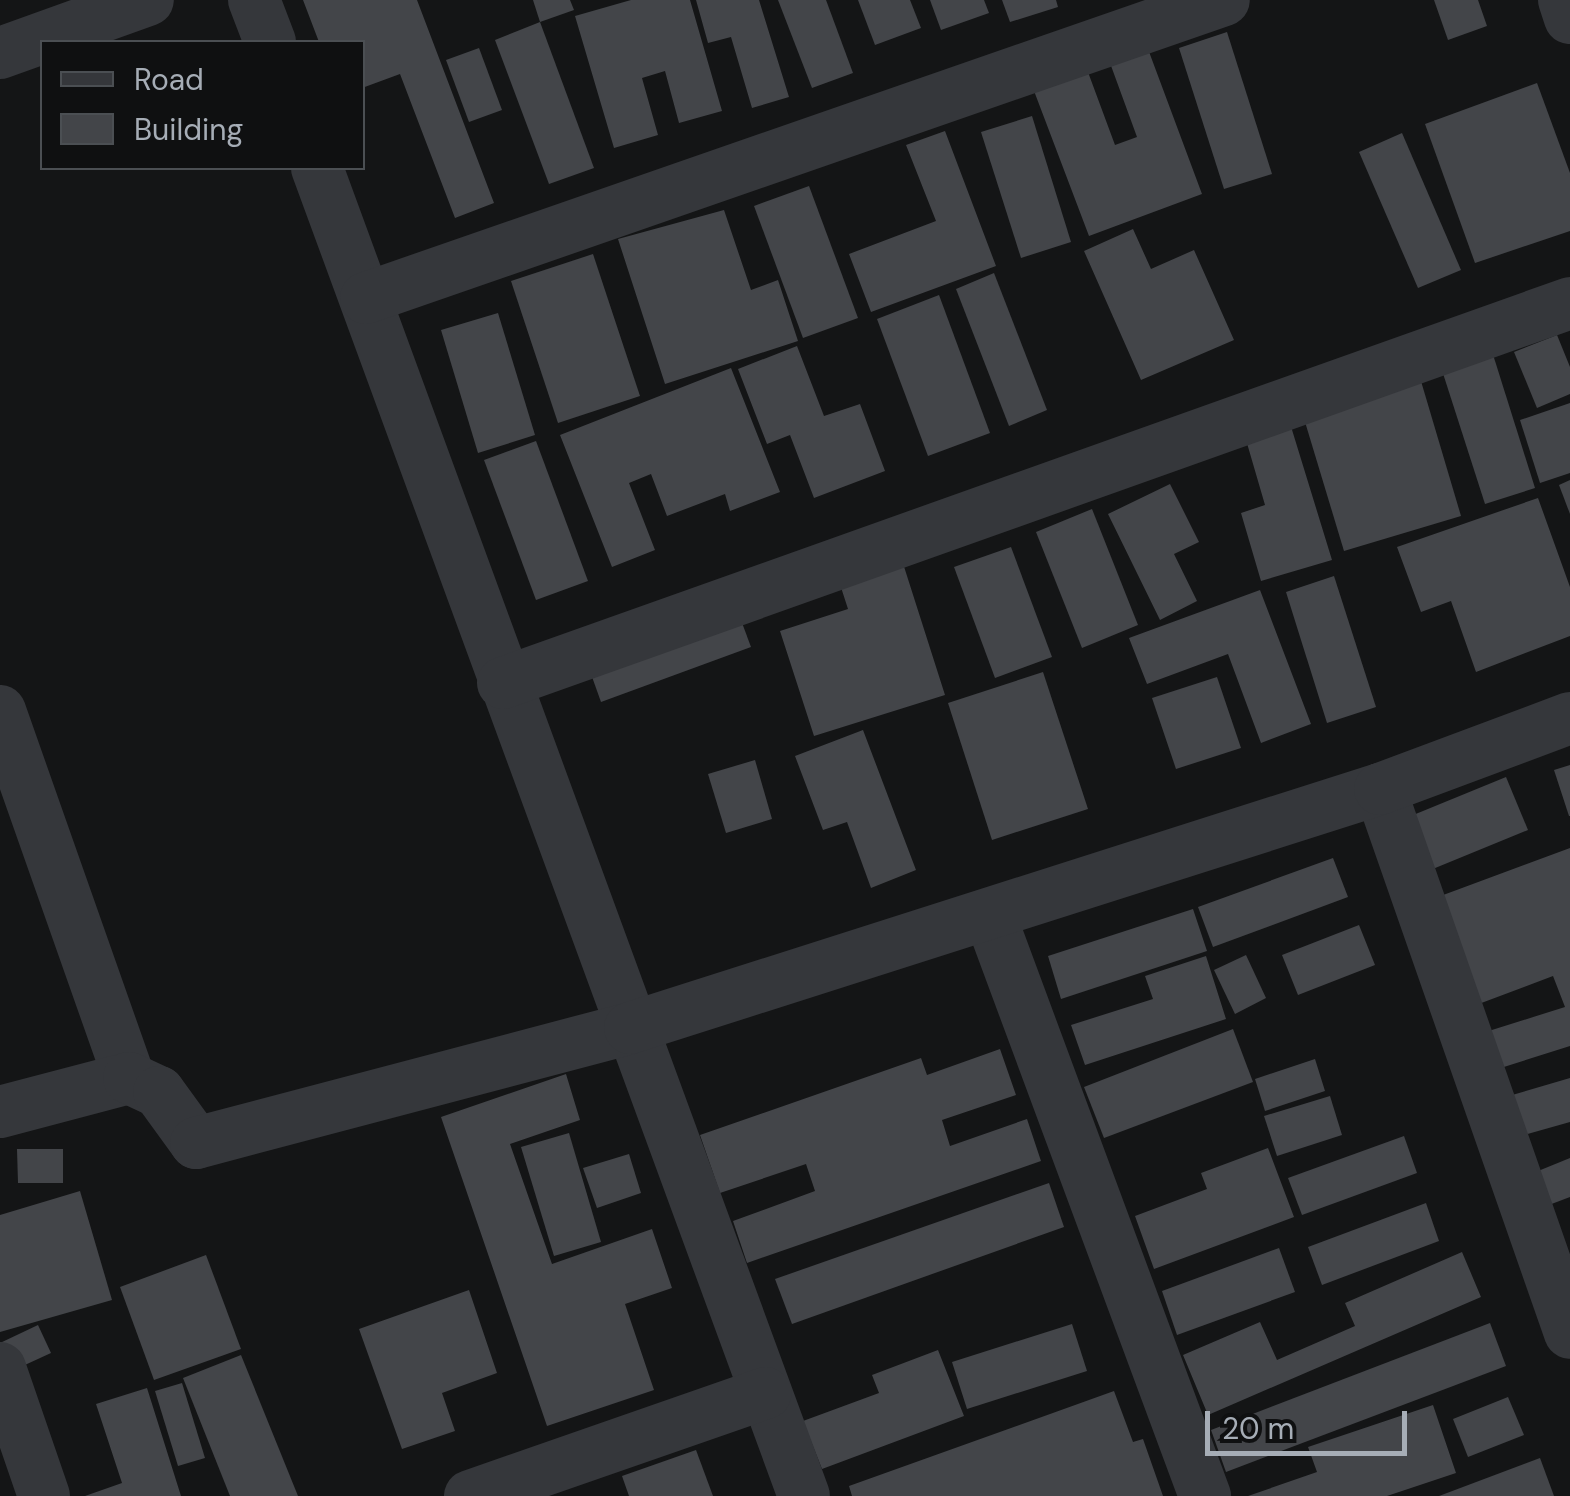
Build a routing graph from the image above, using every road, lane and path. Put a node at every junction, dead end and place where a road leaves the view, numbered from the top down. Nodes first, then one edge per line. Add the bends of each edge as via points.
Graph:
1 (148, 0) edge
2 (254, 0) edge
3 (1224, 0) edge
4 (1564, 0) edge
5 (1570, 18) edge
6 (269, 40) edge
7 (0, 53) edge
8 (318, 170) edge
9 (366, 298) junction
10 (1570, 303) edge
11 (503, 682) junction
12 (0, 711) edge
13 (1570, 718) edge
14 (1380, 789) junction
15 (990, 916) junction
16 (630, 1028) junction
17 (128, 1078) junction
18 (0, 1112) edge
19 (1570, 1333) edge
20 (0, 1368) edge
21 (766, 1393) junction
22 (44, 1496) edge
23 (470, 1496) edge
24 (804, 1496) edge
25 (1205, 1496) edge

1 - 7 street
2 - 6 street
3 - 9 street
4 - 5 street
8 - 9 street
9 - 11 street
10 - 11 street
11 - 16 street
12 - 17 street
13 - 14 street
14 - 15 street
14 - 19 street
15 - 16 street
15 - 25 street
16 - 17 street via 196,1143 158,1092
16 - 21 street
17 - 18 street
20 - 22 street
21 - 23 street
21 - 24 street

